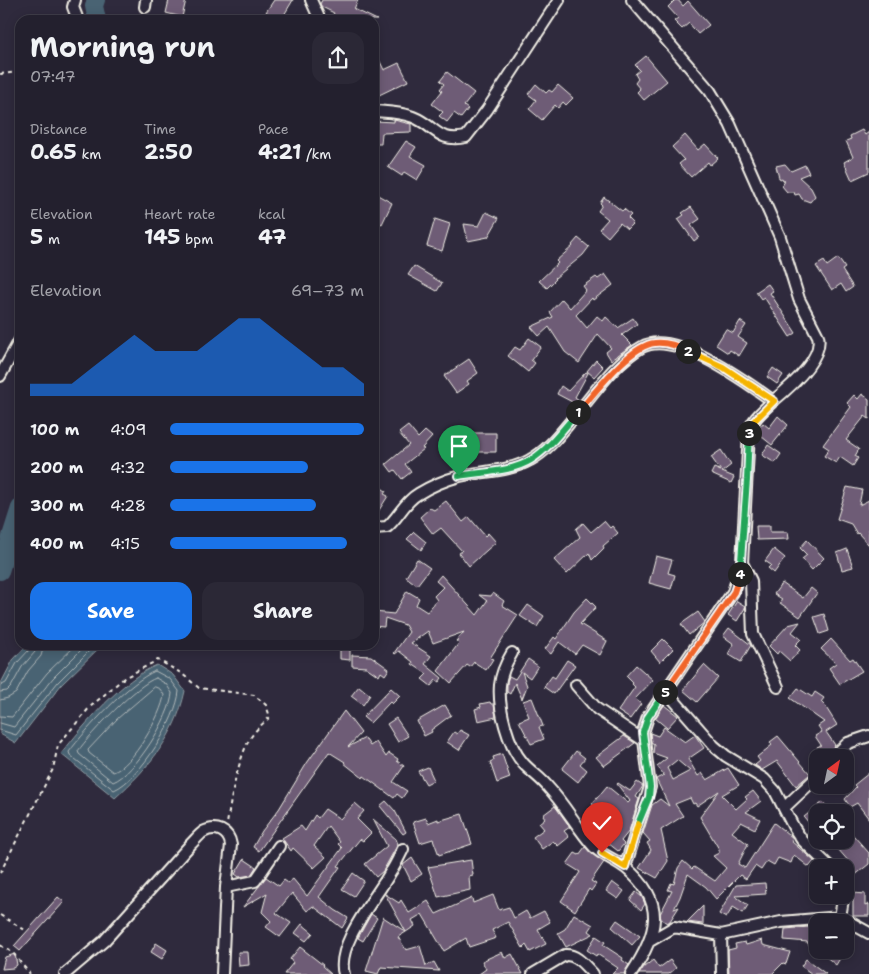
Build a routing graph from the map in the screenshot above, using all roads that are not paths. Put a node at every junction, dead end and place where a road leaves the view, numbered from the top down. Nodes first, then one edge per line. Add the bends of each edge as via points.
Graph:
1 (75, 0) edge
2 (311, 0) edge
3 (632, 0) edge
4 (556, 1) edge
5 (76, 15) edge
6 (318, 15) edge
7 (379, 112) edge
8 (15, 349) edge
9 (0, 376) edge
10 (774, 401) junction
11 (379, 528) edge
12 (742, 564) junction
13 (512, 653) dead end
14 (576, 685) dead end
15 (778, 686) dead end
16 (666, 691) junction
17 (869, 736) edge
18 (643, 740) junction
19 (842, 749) edge
20 (809, 785) edge
21 (785, 808) junction
22 (279, 846) dead end
23 (403, 849) dead end
24 (822, 859) edge
25 (625, 867) junction
26 (226, 887) junction
27 (809, 920) edge
28 (854, 925) edge
29 (869, 934) edge
30 (721, 935) junction
31 (650, 941) junction
32 (65, 974) edge
33 (222, 974) edge
34 (344, 974) edge
35 (533, 974) edge
36 (593, 974) edge
37 (631, 974) edge
38 (722, 974) edge

1 - 5 street
2 - 6 street
3 - 10 street via 710,91 730,124 780,237 799,299 818,336 818,352
4 - 7 street via 466,137 453,140 436,133 412,116
8 - 9 street
10 - 11 street via 723,367 680,347 653,343 633,353 548,447 530,460 517,466 439,482 410,499 387,527
10 - 12 street via 750,425
12 - 15 street via 751,581 753,634
12 - 16 street via 734,592
13 - 25 street via 503,670 500,686 512,746 524,764 548,786 595,848
14 - 18 street via 597,709
16 - 18 street via 648,717
16 - 21 street via 714,746 764,779
17 - 19 street via 848,743
18 - 25 street via 650,787
20 - 21 street
21 - 24 street via 802,840
22 - 26 street via 255,881
23 - 34 street via 348,943 342,966
25 - 31 street via 643,884 652,899 654,914
26 - 32 street via 230,838 226,832 214,829 204,832 104,941
26 - 33 street
27 - 30 street
28 - 29 street
30 - 31 street via 674,927
30 - 38 street
31 - 37 street
35 - 36 street via 565,955 576,957

